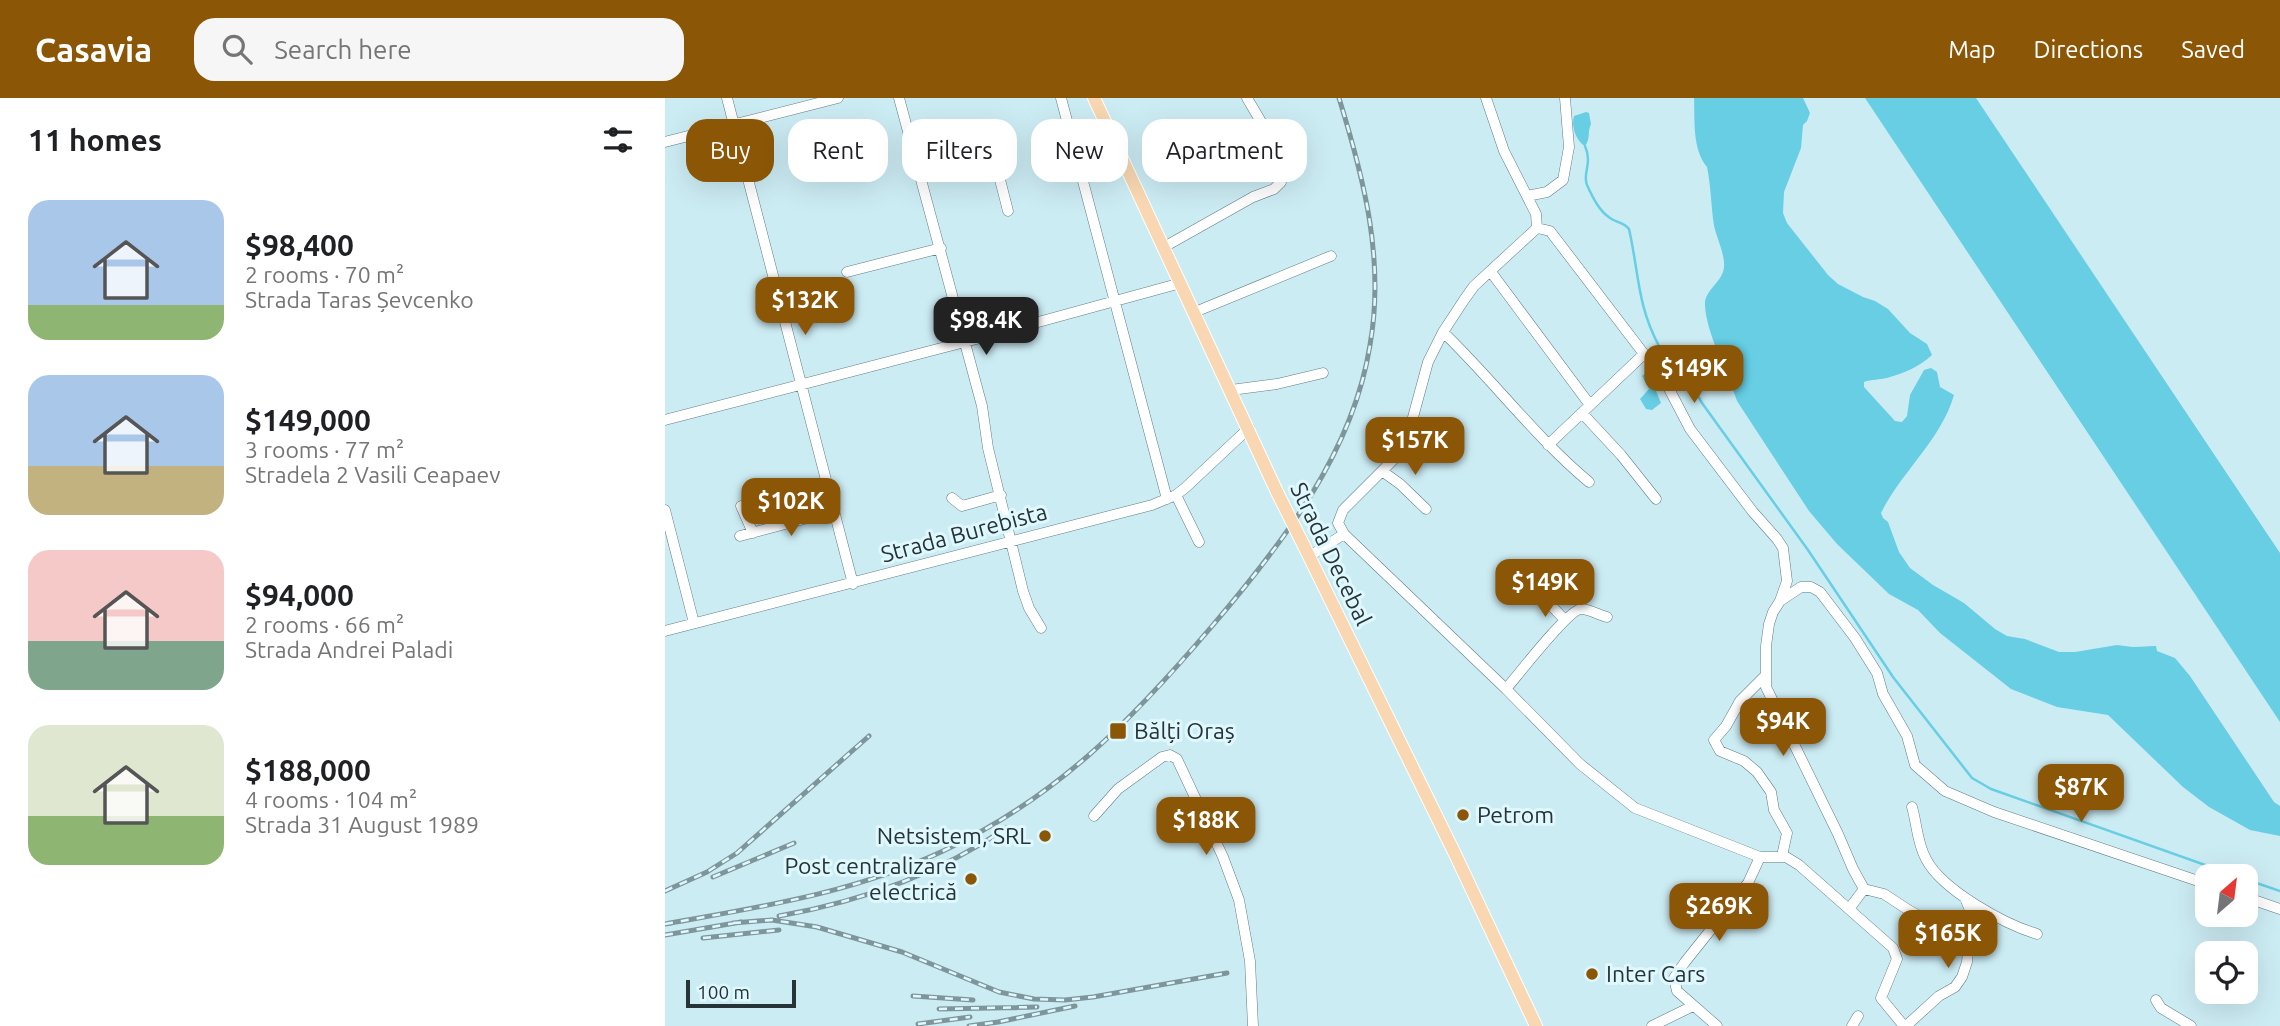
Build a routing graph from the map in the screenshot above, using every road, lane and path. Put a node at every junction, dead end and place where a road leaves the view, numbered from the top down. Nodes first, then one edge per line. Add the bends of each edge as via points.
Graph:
1 (727, 98) edge
2 (838, 98) edge
3 (899, 98) edge
4 (1061, 98) edge
5 (1094, 98) edge
6 (1247, 98) edge
7 (1486, 98) edge
8 (1565, 98) edge
9 (732, 119) edge
10 (753, 119) edge
11 (905, 119) edge
12 (686, 136) edge
13 (665, 142) edge
14 (748, 182) edge
15 (923, 182) edge
16 (1001, 182) edge
17 (1527, 195) junction
18 (1008, 211) dead end
19 (1537, 229) junction
20 (1164, 247) junction
21 (941, 248) junction
22 (1331, 256) dead end
23 (847, 272) dead end
24 (1490, 272) junction
25 (1181, 283) junction
26 (1115, 302) junction
27 (1195, 312) junction
28 (1443, 332) junction
29 (966, 342) junction
30 (1644, 354) junction
31 (1323, 373) dead end
32 (801, 384) junction
33 (1231, 390) junction
34 (1586, 409) junction
35 (665, 420) edge
36 (1249, 428) junction
37 (1548, 445) junction
38 (1381, 471) junction
39 (1589, 482) dead end
40 (1000, 495) junction
41 (1172, 497) junction
42 (952, 498) dead end
43 (1656, 499) dead end
44 (741, 506) dead end
45 (1426, 509) dead end
46 (665, 510) edge
47 (834, 511) junction
48 (753, 533) junction
49 (1344, 534) junction
50 (740, 536) dead end
51 (1012, 539) junction
52 (1199, 542) dead end
53 (1307, 551) junction
54 (1515, 568) dead end
55 (853, 583) junction
56 (1780, 601) junction
57 (1607, 617) dead end
58 (1565, 620) junction
59 (695, 623) junction
60 (1041, 628) dead end
61 (665, 631) edge
62 (1766, 675) junction
63 (1506, 689) junction
64 (1912, 807) dead end
65 (1094, 816) dead end
66 (1760, 856) junction
67 (1781, 856) junction
68 (2195, 880) edge
69 (1864, 889) junction
70 (1963, 895) junction
71 (2258, 901) edge
72 (1849, 909) junction
73 (2280, 909) edge
74 (2037, 934) dead end
75 (1968, 942) junction
76 (2156, 1000) dead end
77 (1693, 1006) junction
78 (1859, 1016) dead end
79 (1253, 1026) edge
80 (1536, 1026) edge
81 (1652, 1026) edge
82 (1717, 1026) edge
83 (1852, 1026) edge
84 (1905, 1026) edge
85 (2191, 1026) edge

1 - 9 street
2 - 10 street
3 - 11 street
4 - 26 street
5 - 20 main road, Strada Decebal
6 - 20 street via 1280,154 1284,174 1279,185
7 - 17 street via 1504,152
8 - 17 street via 1569,147 1563,180 1547,192
12 - 13 street
14 - 32 street
15 - 21 street
16 - 18 street
17 - 19 street via 1538,219
19 - 24 street
19 - 30 street via 1550,231
20 - 25 main road, Strada Decebal
21 - 23 street
21 - 29 street
22 - 27 street
24 - 28 street via 1474,286
24 - 34 street
25 - 26 street
25 - 27 main road, Strada Decebal
26 - 29 street
26 - 41 street via 1158,470
27 - 33 main road, Strada Decebal
28 - 37 street
28 - 38 street via 1428,362 1408,440
29 - 32 street
29 - 40 street
30 - 34 street
30 - 56 street via 1654,360 1690,429 1783,548 1787,581
31 - 33 street
32 - 35 street
32 - 47 street
33 - 36 main road, Strada Decebal
34 - 37 street
34 - 43 street
36 - 41 street, Strada Burebista
36 - 53 main road, Strada Decebal, bridge
37 - 39 street
38 - 45 street
38 - 49 street via 1343,510 1338,523
40 - 42 street via 963,506
40 - 51 street
41 - 51 street, Strada Burebista
41 - 52 street
44 - 48 street
46 - 59 street
47 - 48 street
47 - 55 street
48 - 50 street
49 - 53 street
49 - 63 street
51 - 55 street, Strada Burebista
51 - 60 street via 1026,601
53 - 80 main road, Strada Decebal
54 - 58 street
55 - 59 street, Strada Burebista
56 - 62 street via 1766,646
56 - 68 street via 1801,587 1820,592 1877,673 1883,694 1907,736 1915,765 1945,791
57 - 58 street via 1581,609
58 - 63 street
59 - 61 street, Strada Burebista
62 - 67 street via 1740,701 1714,740 1724,753 1754,768 1771,792 1774,810 1787,833
62 - 69 street via 1766,687
63 - 66 street via 1580,764 1635,808
64 - 70 street via 1927,861
65 - 79 street via 1118,789 1162,757 1177,759 1239,900 1250,961
66 - 67 street
66 - 77 street via 1748,883 1676,974 1677,991
67 - 72 street via 1799,865
69 - 72 street
69 - 75 street via 1884,894
70 - 74 street via 1997,918
70 - 75 street via 1971,915
71 - 73 street
72 - 84 street via 1896,954 1882,1001
75 - 84 street via 1960,981
76 - 85 street
77 - 81 street
77 - 82 street
78 - 83 street

